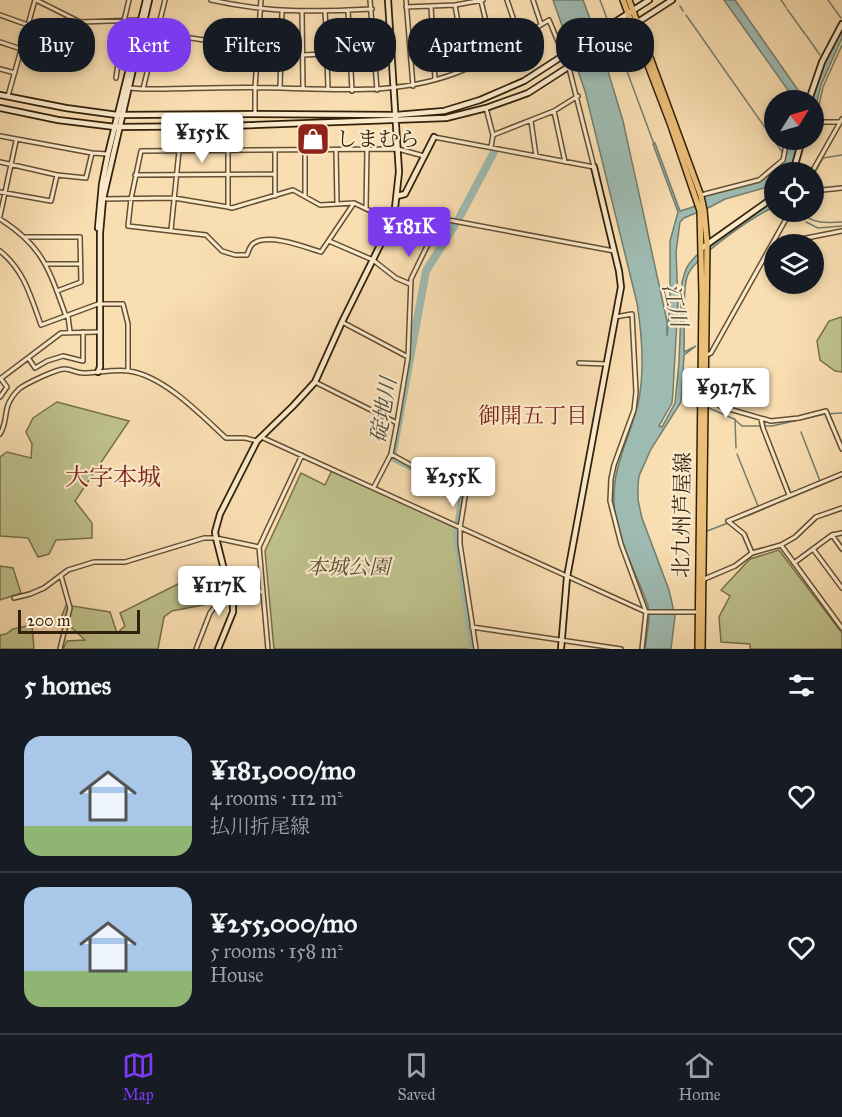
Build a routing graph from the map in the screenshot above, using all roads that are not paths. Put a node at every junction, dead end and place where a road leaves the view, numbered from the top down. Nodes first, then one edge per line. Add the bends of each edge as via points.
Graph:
1 (35, 0) edge
2 (129, 0) edge
3 (147, 0) edge
4 (165, 0) edge
5 (211, 0) edge
6 (261, 0) edge
7 (370, 0) edge
8 (388, 0) edge
9 (406, 0) edge
10 (482, 0) edge
11 (507, 0) edge
12 (533, 0) edge
13 (623, 0) edge
14 (629, 0) edge
15 (649, 0) edge
16 (672, 0) edge
17 (455, 5) junction
18 (430, 6) junction
19 (406, 7) junction
20 (372, 9) junction
21 (260, 10) junction
22 (348, 10) junction
23 (282, 12) junction
24 (302, 12) junction
25 (325, 12) junction
26 (631, 12) junction
27 (0, 15) edge
28 (30, 18) edge
29 (125, 18) edge
30 (142, 18) edge
31 (161, 18) edge
32 (260, 18) edge
33 (325, 18) edge
34 (348, 18) edge
35 (457, 18) edge
36 (486, 18) edge
37 (513, 18) edge
38 (540, 18) edge
39 (622, 18) edge
40 (634, 18) edge
41 (645, 18) edge
42 (18, 21) edge
43 (107, 21) edge
44 (544, 23) edge
45 (842, 24) edge
46 (556, 34) edge
47 (0, 42) edge
48 (18, 48) edge
49 (303, 55) junction
50 (556, 60) edge
51 (18, 61) edge
52 (0, 69) edge
53 (117, 72) edge
54 (129, 72) edge
55 (147, 72) edge
56 (256, 72) edge
57 (351, 72) edge
58 (458, 72) edge
59 (563, 72) edge
60 (572, 72) edge
61 (654, 72) edge
62 (15, 73) junction
63 (116, 78) dead end
64 (435, 80) junction
65 (413, 86) junction
66 (126, 87) junction
67 (255, 88) junction
68 (279, 88) junction
69 (395, 88) junction
70 (143, 89) junction
71 (303, 89) junction
72 (328, 89) junction
73 (377, 90) junction
74 (812, 90) edge
75 (352, 91) junction
76 (0, 95) edge
77 (578, 96) junction
78 (8, 97) junction
79 (0, 108) edge
80 (486, 108) junction
81 (554, 111) junction
82 (255, 114) junction
83 (119, 115) junction
84 (396, 118) junction
85 (531, 121) junction
86 (841, 121) edge
87 (824, 122) edge
88 (118, 126) junction
89 (228, 126) junction
90 (493, 135) junction
91 (0, 136) edge
92 (434, 137) joint
93 (16, 141) junction
94 (491, 147) junction
95 (368, 149) junction
96 (398, 149) junction
97 (229, 150) junction
98 (275, 150) junction
99 (305, 150) junction
100 (336, 150) junction
101 (785, 150) edge
102 (178, 151) junction
103 (92, 153) junction
104 (108, 154) junction
105 (424, 156) junction
106 (536, 156) junction
107 (0, 162) edge
108 (565, 162) junction
109 (818, 162) edge
110 (12, 165) junction
111 (594, 167) junction
112 (228, 174) junction
113 (274, 174) junction
114 (135, 175) junction
115 (176, 175) junction
116 (57, 176) junction
117 (842, 188) edge
118 (824, 190) edge
119 (0, 192) edge
120 (5, 194) junction
121 (275, 196) junction
122 (305, 196) junction
123 (397, 196) junction
124 (699, 196) junction
125 (174, 198) junction
126 (102, 199) junction
127 (131, 199) junction
128 (354, 203) junction
129 (337, 204) junction
130 (764, 204) edge
131 (228, 207) junction
132 (366, 209) junction
133 (394, 217) junction
134 (0, 218) edge
135 (171, 231) junction
136 (842, 231) edge
137 (824, 235) edge
138 (26, 237) junction
139 (430, 240) junction
140 (329, 241) junction
141 (704, 246) junction
142 (0, 251) edge
143 (614, 251) junction
144 (373, 260) junction
145 (764, 262) edge
146 (47, 264) junction
147 (80, 264) junction
148 (410, 284) junction
149 (57, 291) junction
150 (99, 304) junction
151 (67, 315) junction
152 (615, 317) junction
153 (342, 322) junction
154 (70, 332) junction
155 (83, 332) junction
156 (98, 332) junction
157 (408, 357) junction
158 (702, 357) junction
159 (29, 359) junction
160 (579, 363) dead end
161 (607, 364) junction
162 (128, 371) junction
163 (98, 372) junction
164 (1, 379) edge
165 (315, 382) junction
166 (704, 396) junction
167 (0, 397) edge
168 (761, 419) junction
169 (397, 423) junction
170 (0, 434) edge
171 (259, 439) junction
172 (842, 449) edge
173 (391, 454) junction
174 (303, 455) junction
175 (842, 474) edge
176 (374, 487) junction
177 (789, 495) junction
178 (842, 508) edge
179 (460, 528) junction
180 (842, 533) edge
181 (832, 536) junction
182 (216, 538) junction
183 (781, 545) junction
184 (259, 547) junction
185 (813, 549) junction
186 (842, 549) edge
187 (752, 553) junction
188 (794, 564) junction
189 (61, 576) junction
190 (567, 577) junction
191 (700, 580) junction
192 (230, 586) junction
193 (842, 588) edge
194 (262, 592) junction
195 (14, 598) dead end
196 (646, 612) junction
197 (698, 612) junction
198 (472, 627) junction
199 (842, 628) edge
200 (561, 640) junction
201 (60, 649) edge
202 (196, 649) edge
203 (218, 649) edge
204 (268, 649) edge
205 (476, 649) edge
206 (561, 649) edge
207 (621, 649) edge
208 (642, 649) edge
209 (698, 649) edge
210 (702, 649) edge

1 - 28 street
1 - 43 street via 80,22
2 - 29 street
3 - 30 street
3 - 66 street
4 - 31 street
5 - 21 street
6 - 21 street
7 - 20 street
8 - 69 street
9 - 19 street
10 - 17 street
10 - 36 street
11 - 37 street
12 - 38 street
13 - 26 main road, 北九州芦屋線
14 - 26 main road, 北九州芦屋線
15 - 26 street
16 - 41 street
17 - 18 street
17 - 35 street
18 - 19 street
18 - 64 street
19 - 65 street
20 - 22 street
20 - 73 street
21 - 23 street
21 - 32 street
22 - 25 street
22 - 34 street
23 - 24 street
23 - 68 street
24 - 25 street
24 - 49 street
25 - 33 street
26 - 39 street
26 - 40 main road, 北九州芦屋線
27 - 42 street
44 - 46 street via 549,20
45 - 74 street
47 - 48 street
49 - 71 street
49 - 72 street via 327,56
50 - 84 street via 524,81 480,100 444,111
51 - 62 street
52 - 62 street
53 - 63 street
54 - 66 street
55 - 70 street
56 - 67 street
57 - 75 street
58 - 64 street
59 - 80 street via 528,93
60 - 77 street
61 - 124 main road, 北九州芦屋線
62 - 78 street
64 - 65 street
65 - 69 street
66 - 70 street
66 - 83 street
67 - 68 street
67 - 70 street
67 - 82 street
68 - 71 street
69 - 73 street
69 - 84 street
71 - 72 street
72 - 75 street
73 - 75 street
76 - 78 street
77 - 81 street
77 - 111 street
78 - 83 street
79 - 88 street via 58,120
80 - 84 street via 446,118
80 - 90 street
81 - 85 street
81 - 108 street
82 - 83 street
82 - 84 street
83 - 88 street
84 - 89 street
84 - 96 street
85 - 90 street
85 - 106 street
86 - 87 street
86 - 109 street
88 - 89 street
88 - 104 street
88 - 126 street
89 - 97 street
90 - 94 street
91 - 93 street
92 - 94 street
92 - 105 street
93 - 103 street
93 - 110 street
94 - 106 street
95 - 96 street
95 - 100 street
95 - 132 street
96 - 105 street
96 - 123 street
97 - 98 street
97 - 102 street
97 - 112 street
98 - 99 street
98 - 113 street
99 - 100 street
99 - 122 street
100 - 129 street
101 - 124 street via 783,160 759,180
102 - 114 street via 141,151
102 - 115 street
103 - 104 street
103 - 116 street via 86,178
104 - 126 street
105 - 123 street via 405,194
106 - 108 street
107 - 110 street
108 - 111 street
110 - 116 street
110 - 120 street
111 - 143 street
112 - 113 street
112 - 115 street
112 - 131 street
113 - 121 street
114 - 115 street
114 - 127 street
115 - 125 street
116 - 120 street via 51,201
117 - 118 street
119 - 120 street
120 - 134 street
121 - 122 street via 293,190
121 - 131 street
122 - 129 street via 320,205
123 - 133 street
124 - 141 main road, 北九州芦屋線
125 - 127 street
125 - 131 street
125 - 135 street
126 - 127 street
126 - 150 street via 97,233
127 - 135 street via 128,226
128 - 129 street
128 - 132 street
128 - 140 street
130 - 141 street
132 - 133 street
133 - 139 street
133 - 144 street
134 - 138 street
135 - 140 street via 206,235 222,251 235,255 247,255 252,244 261,240 288,242 321,252
136 - 137 street
138 - 146 street
138 - 147 street via 80,237
139 - 143 street via 443,219 447,219
139 - 148 street
140 - 144 street
141 - 158 main road, 北九州芦屋線
142 - 151 street via 23,277 41,325
143 - 152 street via 621,287
144 - 148 street
144 - 153 street
145 - 158 street via 711,352
146 - 147 street
146 - 149 street
147 - 149 street via 81,282
148 - 157 street
149 - 151 street
150 - 151 street
150 - 156 street
150 - 162 street via 123,304 128,324
150 - 163 street
151 - 154 street
152 - 161 street
152 - 196 street via 632,314 636,392 614,465 610,501
153 - 157 street
153 - 165 street
154 - 155 street
154 - 159 street via 62,333
155 - 156 street
155 - 159 street via 83,361 63,356 35,368
156 - 163 street
157 - 169 street
158 - 166 main road, 北九州芦屋線
158 - 191 main road, 北九州芦屋線
159 - 164 street
160 - 161 street
161 - 190 street
162 - 163 street
162 - 171 street via 159,381 192,405 226,438
163 - 170 street via 63,368 20,388 6,405
164 - 167 street via 7,387
165 - 169 street
165 - 171 street
166 - 168 street via 722,407
166 - 191 main road, 北九州芦屋線
168 - 172 street via 799,418 826,411
168 - 177 street
169 - 173 street
171 - 174 street
171 - 182 street via 219,514
173 - 176 street
173 - 179 street via 466,491
174 - 176 street
174 - 184 street
175 - 177 street
176 - 179 street
177 - 187 street via 728,521 744,534
178 - 183 street via 816,517
179 - 190 street
179 - 198 street
180 - 181 street
181 - 185 street
181 - 186 street
182 - 184 street
182 - 189 street via 204,537 125,562 94,562
182 - 192 street
183 - 187 street
183 - 188 street
184 - 194 street
185 - 188 street
185 - 193 street
187 - 191 street via 735,566
188 - 199 street
189 - 195 street via 30,594
189 - 201 street via 70,608
190 - 196 street
190 - 200 street
191 - 197 main road, 北九州芦屋線
191 - 210 main road, 北九州芦屋線
192 - 194 street
192 - 202 street via 210,613
192 - 203 street via 233,612
194 - 204 street
196 - 197 street
196 - 208 street
197 - 209 main road, 北九州芦屋線
198 - 200 street
198 - 205 street
200 - 206 street
200 - 207 street

